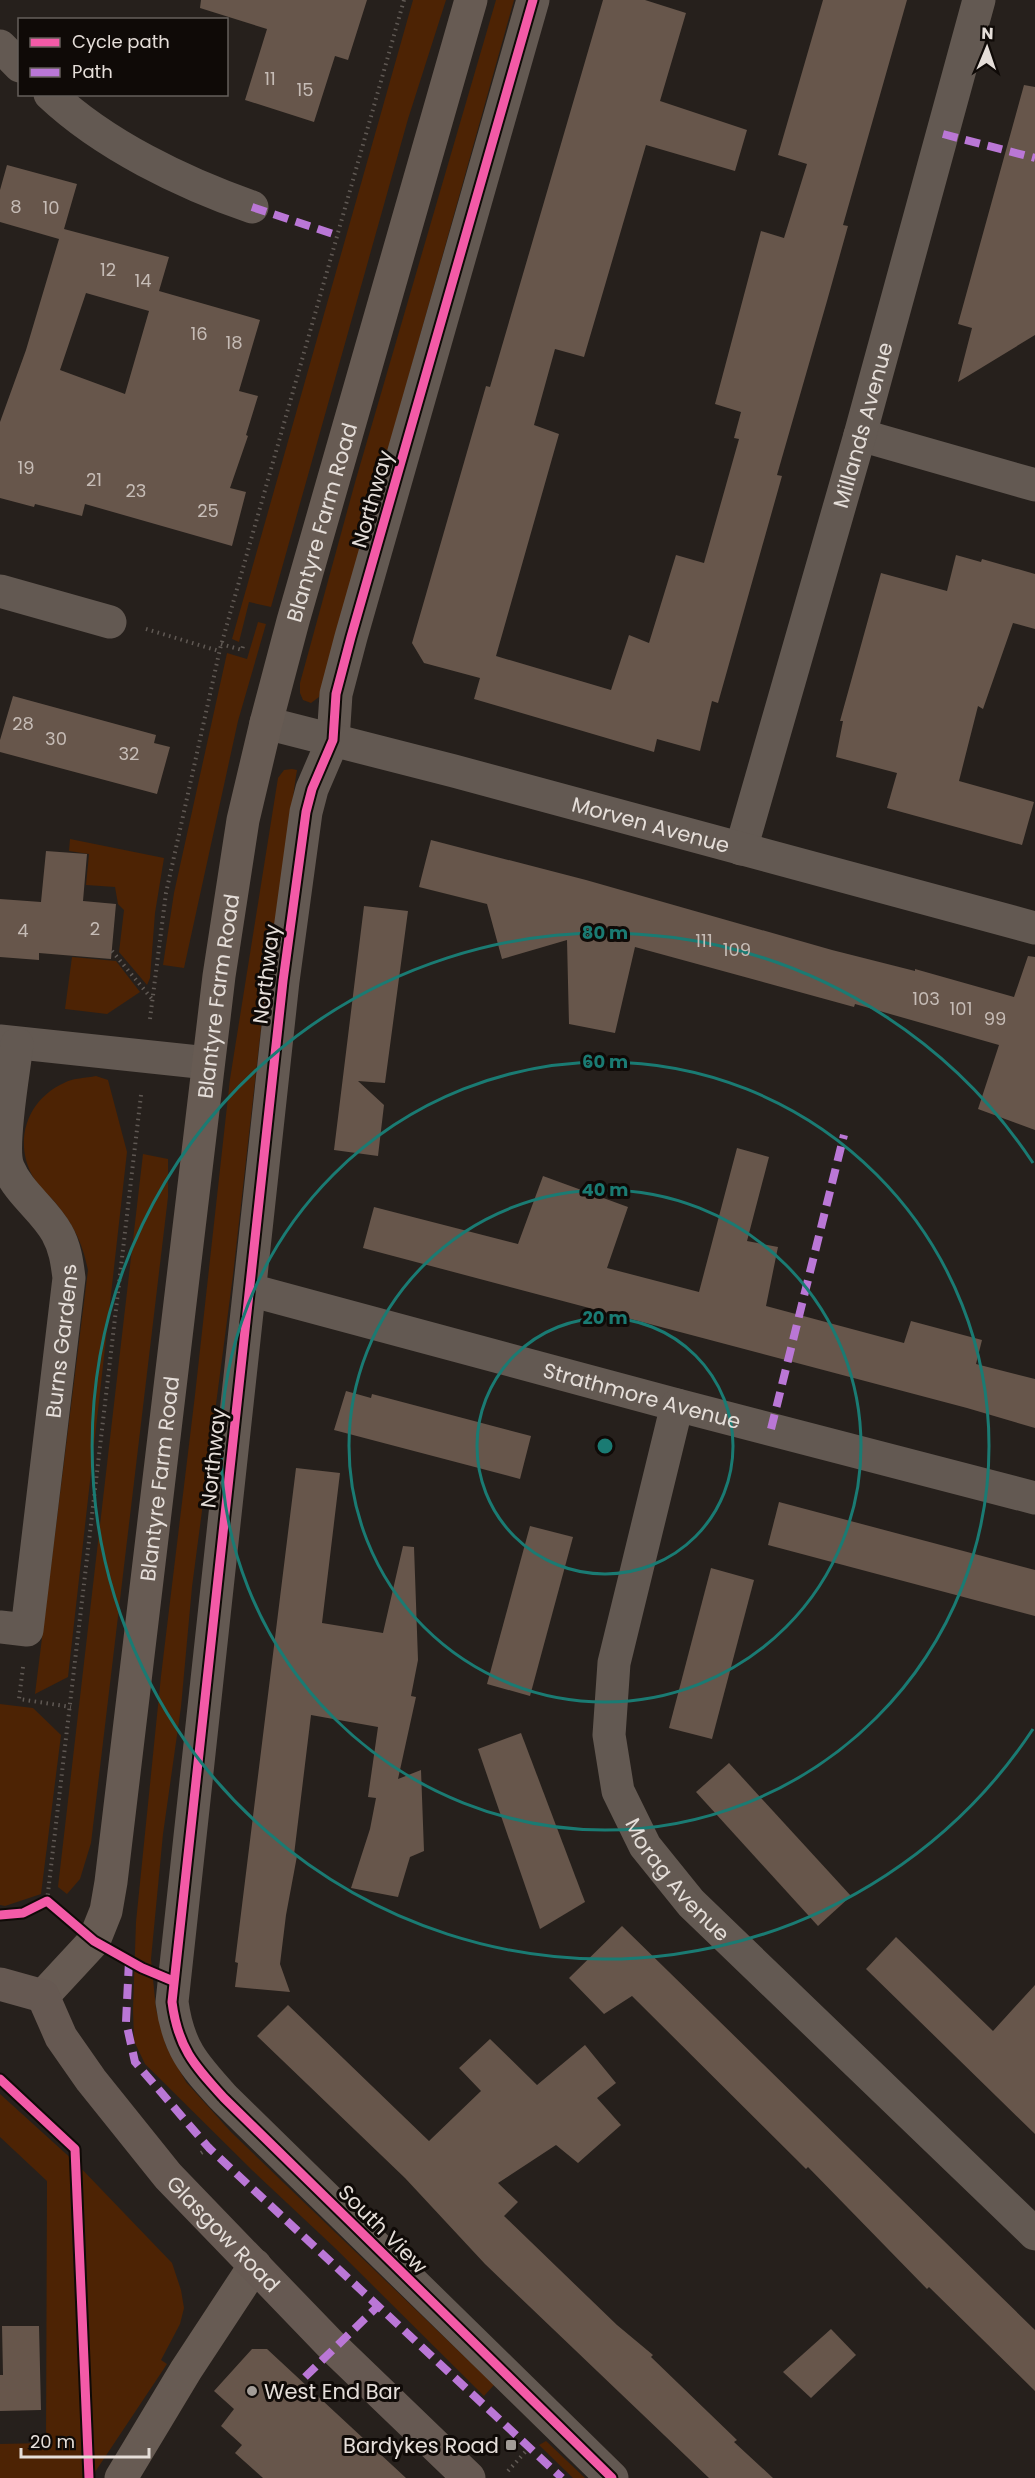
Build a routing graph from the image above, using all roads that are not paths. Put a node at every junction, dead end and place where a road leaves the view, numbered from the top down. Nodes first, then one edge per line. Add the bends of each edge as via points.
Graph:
1 (471, 0) edge
2 (533, 0) edge
3 (979, 0) edge
4 (0, 46) edge
5 (18, 64) edge
6 (53, 96) edge
7 (252, 207) dead end
8 (860, 435) junction
9 (1035, 485) edge
10 (0, 591) edge
11 (110, 622) road end
12 (266, 723) junction
13 (333, 740) junction
14 (741, 849) junction
15 (1035, 928) edge
16 (8, 1043) edge
17 (208, 1063) junction
18 (250, 1290) junction
19 (677, 1405) junction
20 (1035, 1498) edge
21 (14, 1629) edge
22 (173, 1981) joint
23 (0, 1984) edge
24 (44, 1996) junction
25 (1035, 2234) edge
26 (255, 2265) junction
27 (467, 2477) edge
28 (122, 2478) edge
29 (612, 2478) edge

1 - 12 main road, Blantyre Farm Road
2 - 13 street, Northway via 351,637 336,694
3 - 8 street, Millands Avenue
4 - 5 street
6 - 7 street via 107,137 149,162
8 - 9 street
8 - 14 street, Millands Avenue
10 - 11 street
12 - 13 street, Morven Avenue
12 - 17 main road, Blantyre Farm Road via 240,841
13 - 14 street, Morven Avenue
13 - 18 street, Northway via 306,812 283,981
14 - 15 street, Morven Avenue
16 - 17 street
16 - 21 street, Burns Gardens via 7,1166 25,1195 57,1232 69,1278
17 - 24 main road, Blantyre Farm Road via 106,1911 94,1941
18 - 19 street, Strathmore Avenue
18 - 22 street, Northway
19 - 20 street, Strathmore Avenue
19 - 25 street, Morag Avenue via 614,1663 609,1736 618,1791 645,1846 691,1903
22 - 29 street, South View via 175,2027 193,2063 450,2322
23 - 24 main road
24 - 26 main road, Glasgow Road via 61,2037 98,2089 168,2176
26 - 27 main road, Glasgow Road
26 - 28 main road

